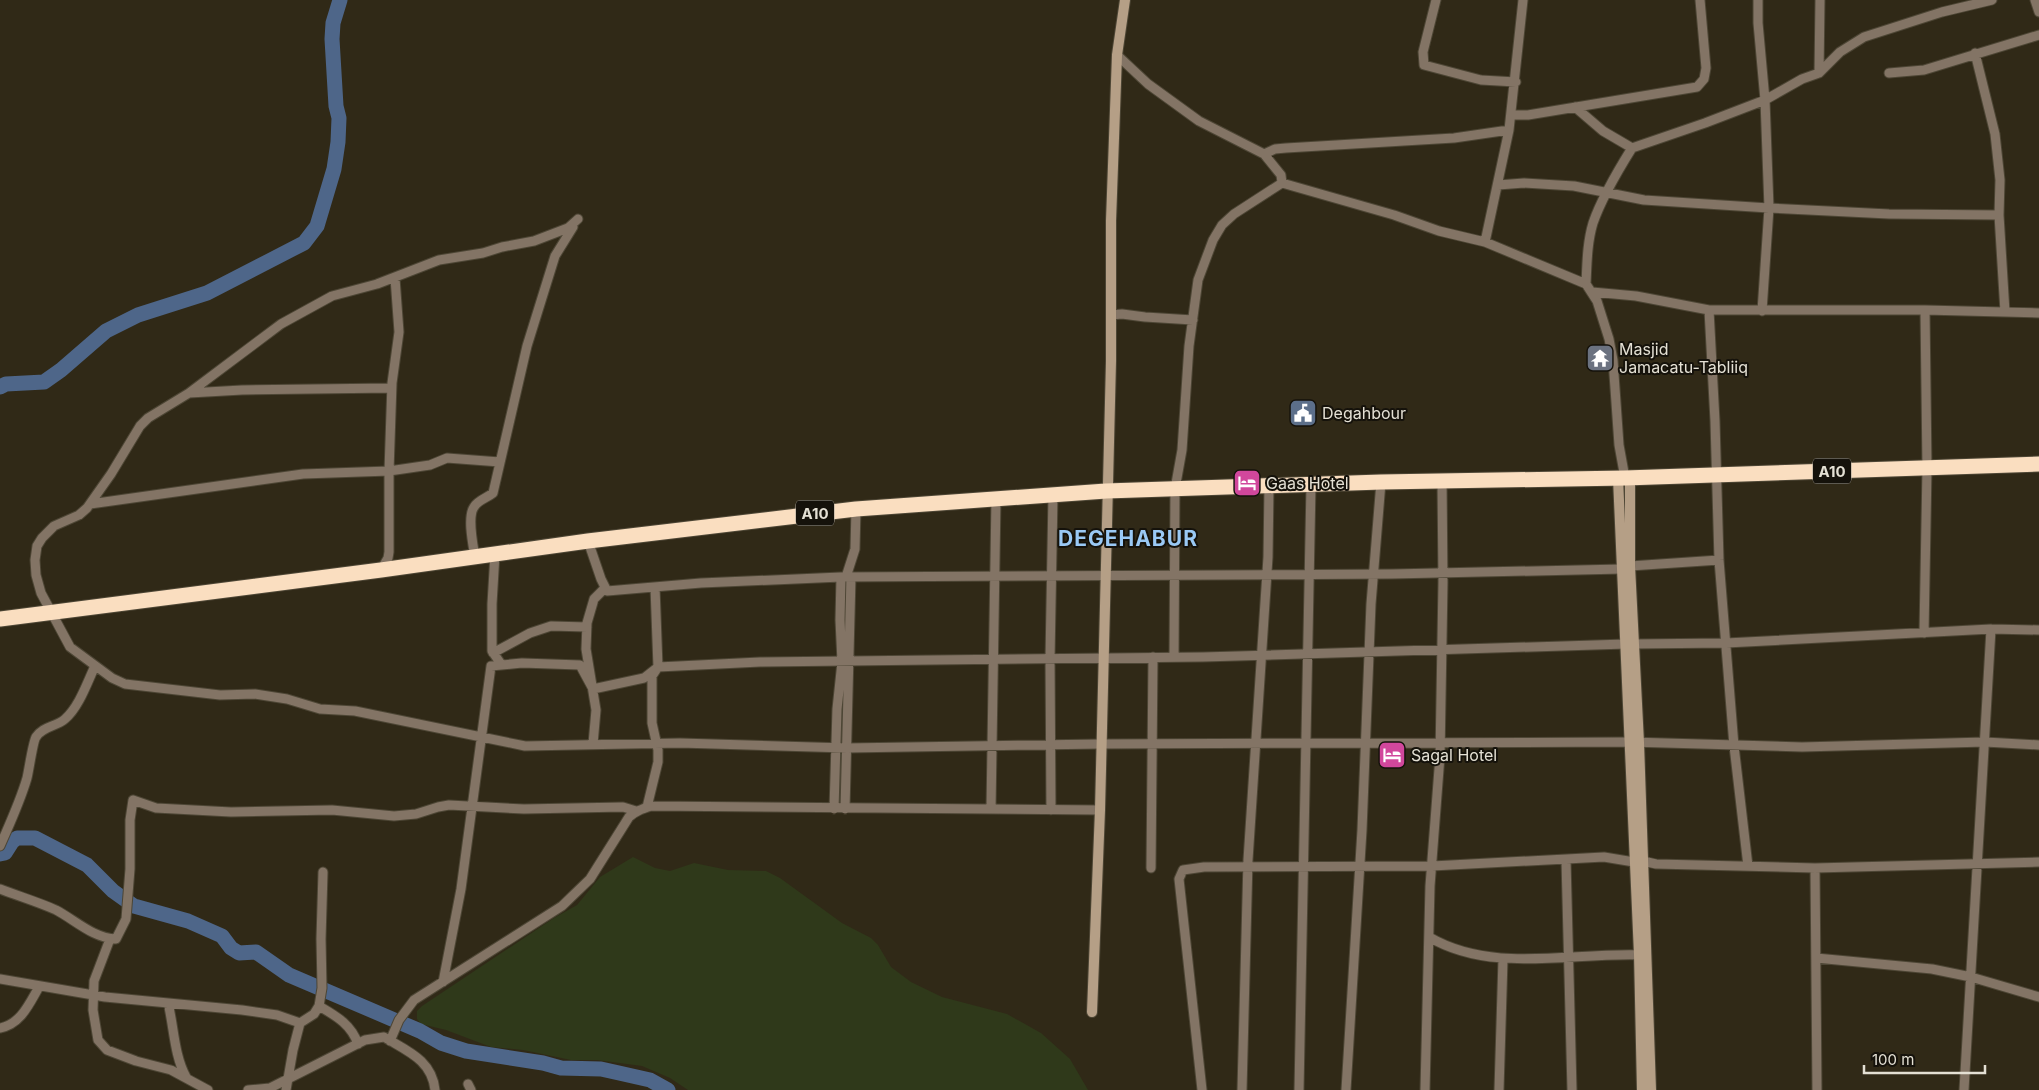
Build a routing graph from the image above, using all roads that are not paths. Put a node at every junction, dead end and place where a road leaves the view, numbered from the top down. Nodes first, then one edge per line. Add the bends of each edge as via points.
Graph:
1 (1125, 0) edge
2 (1436, 0) edge
3 (1523, 0) edge
4 (1693, 0) edge
5 (1700, 0) edge
6 (1758, 0) edge
7 (1820, 0) edge
8 (1992, 0) edge
9 (2035, 0) edge
10 (2039, 12) edge
11 (2039, 35) edge
12 (1975, 54) junction
13 (1116, 55) junction
14 (1819, 73) junction
15 (1889, 73) dead end
16 (1516, 82) junction
17 (1765, 100) junction
18 (1575, 107) junction
19 (1511, 115) junction
20 (1509, 130) junction
21 (1632, 148) junction
22 (1264, 154) junction
23 (1282, 183) junction
24 (1498, 185) junction
25 (1607, 193) junction
26 (1769, 208) junction
27 (1998, 215) junction
28 (1485, 242) junction
29 (395, 278) junction
30 (1589, 288) junction
31 (1709, 310) junction
32 (1925, 310) junction
33 (1762, 311) junction
34 (2005, 312) junction
35 (2039, 313) edge
36 (1111, 315) junction
37 (1193, 320) junction
38 (392, 388) junction
39 (189, 393) junction
40 (500, 462) junction
41 (2039, 464) edge
42 (1926, 468) junction
43 (388, 471) junction
44 (1716, 474) junction
45 (1624, 478) junction
46 (1442, 481) junction
47 (1382, 482) junction
48 (1311, 485) junction
49 (1269, 486) junction
50 (1175, 489) junction
51 (1106, 491) junction
52 (1052, 495) junction
53 (996, 499) junction
54 (90, 504) junction
55 (856, 509) junction
56 (588, 540) junction
57 (495, 554) junction
58 (475, 557) junction
59 (1719, 560) junction
60 (1626, 567) junction
61 (381, 570) junction
62 (1443, 573) junction
63 (1373, 574) junction
64 (1104, 575) junction
65 (1174, 575) junction
66 (1266, 575) junction
67 (1309, 575) junction
68 (994, 576) junction
69 (1051, 576) junction
70 (846, 577) junction
71 (655, 587) junction
72 (605, 588) junction
73 (51, 612) junction
74 (6, 618) edge
75 (840, 620) junction
76 (850, 620) junction
77 (586, 627) junction
78 (1991, 630) junction
79 (2039, 630) edge
80 (1924, 633) junction
81 (1726, 643) junction
82 (1630, 644) junction
83 (1442, 649) junction
84 (1369, 652) junction
85 (493, 653) junction
86 (1307, 653) junction
87 (1262, 655) junction
88 (1153, 657) junction
89 (1174, 657) junction
90 (1050, 658) junction
91 (1103, 658) junction
92 (993, 660) junction
93 (846, 662) junction
94 (501, 664) junction
95 (95, 666) junction
96 (658, 667) junction
97 (594, 689) junction
98 (837, 709) junction
99 (848, 709) junction
100 (482, 736) junction
101 (1985, 742) junction
102 (657, 743) junction
103 (1634, 743) junction
104 (593, 744) junction
105 (1101, 744) junction
106 (1152, 744) junction
107 (1256, 744) junction
108 (1305, 744) junction
109 (1366, 744) junction
110 (1440, 744) junction
111 (1050, 745) junction
112 (2039, 745) edge
113 (992, 746) junction
114 (1734, 746) junction
115 (836, 747) junction
116 (846, 748) junction
117 (473, 806) junction
118 (647, 807) junction
119 (834, 809) junction
120 (845, 809) junction
121 (991, 809) junction
122 (1051, 810) junction
123 (1100, 810) junction
124 (636, 811) junction
125 (0, 846) edge
126 (1566, 860) junction
127 (1638, 861) junction
128 (2039, 862) edge
129 (1977, 865) junction
130 (1360, 866) junction
131 (1432, 866) junction
132 (1748, 866) junction
133 (1248, 867) junction
134 (1303, 867) junction
135 (1151, 868) dead end
136 (1815, 868) junction
137 (323, 872) dead end
138 (0, 889) edge
139 (1429, 937) junction
140 (110, 939) junction
141 (1642, 955) junction
142 (1568, 957) junction
143 (1816, 958) junction
144 (1503, 959) junction
145 (1971, 977) junction
146 (0, 979) edge
147 (443, 982) junction
148 (39, 986) junction
149 (94, 995) junction
150 (2039, 997) edge
151 (168, 1003) junction
152 (319, 1006) junction
153 (1092, 1012) dead end
154 (300, 1023) junction
155 (0, 1028) edge
156 (390, 1041) junction
157 (358, 1044) junction
158 (186, 1077) junction
159 (288, 1080) junction
160 (208, 1090) edge
161 (248, 1090) edge
162 (286, 1090) edge
163 (435, 1090) edge
164 (1202, 1090) edge
165 (1242, 1090) edge
166 (1299, 1090) edge
167 (1346, 1090) edge
168 (1426, 1090) edge
169 (1499, 1090) edge
170 (1572, 1090) edge
171 (1642, 1090) edge
172 (1651, 1090) edge
173 (1817, 1090) edge
174 (1964, 1090) edge

1 - 13 street
2 - 16 street via 1423,52 1424,65 1481,80
3 - 16 street
4 - 5 street
5 - 18 street via 1706,68 1704,79 1697,87
6 - 17 street
7 - 14 street
8 - 14 street via 1864,37 1840,52
9 - 10 street
11 - 12 street
12 - 15 street via 1924,70
12 - 27 street via 1995,134 2000,180
13 - 22 street via 1148,84 1199,121
13 - 36 street
14 - 17 street
16 - 19 street
17 - 21 street
17 - 26 street
18 - 19 street
18 - 21 street via 1603,131
19 - 20 street
20 - 22 street via 1454,138 1286,148
20 - 24 street
21 - 25 street
22 - 23 street via 1281,175
23 - 28 street
23 - 37 street via 1222,225 1198,280
24 - 25 street via 1574,186
24 - 28 street
25 - 26 street via 1644,200
25 - 30 street via 1593,224 1588,250
26 - 27 street
26 - 33 street
27 - 34 street
28 - 30 street
29 - 38 street via 399,332
29 - 39 street via 332,296 300,313
29 - 40 street via 439,260 534,241 568,228 578,218 555,256 527,346
30 - 31 street
30 - 45 street via 1603,318 1613,360
31 - 33 street
31 - 44 street
32 - 33 street
32 - 34 street
32 - 42 street
34 - 35 street
36 - 37 street
36 - 51 street
37 - 50 street via 1182,450
38 - 39 street
38 - 43 street
39 - 54 street via 140,426
40 - 43 street via 447,458 430,465
40 - 58 street via 493,493 474,507 471,516
41 - 42 highway, A10
42 - 44 highway, A10
42 - 80 street
43 - 54 street via 303,474
43 - 61 street via 389,552
44 - 45 highway, A10
44 - 59 street
45 - 46 highway, A10
45 - 60 street
46 - 47 highway, A10
46 - 62 street
47 - 48 highway, A10
47 - 63 street
48 - 49 highway, A10
48 - 67 street
49 - 50 highway, A10
49 - 66 street
50 - 51 highway, A10
50 - 65 street
51 - 52 highway, A10
51 - 64 street
52 - 53 highway, A10
52 - 69 street
53 - 55 highway, A10
53 - 68 street
54 - 73 street via 79,515 54,526 38,546 36,575
55 - 56 highway, A10
55 - 70 street via 855,549
56 - 57 highway, A10
56 - 72 street
57 - 58 highway, A10
57 - 85 street
58 - 61 highway, A10
59 - 60 street
59 - 81 street
60 - 62 street
60 - 82 street
61 - 73 highway, A10
62 - 63 street
62 - 83 street
63 - 67 street
63 - 84 street
64 - 65 street
64 - 69 street
64 - 91 street
65 - 66 street
65 - 89 street
66 - 67 street
66 - 87 street
67 - 86 street
68 - 69 street
68 - 70 street
68 - 92 street
69 - 90 street
70 - 71 street
70 - 75 street
70 - 76 street
71 - 72 street via 607,591
71 - 96 street
72 - 77 street via 594,599
73 - 74 highway, A10
73 - 95 street via 70,647
75 - 76 street
75 - 93 street
76 - 93 street
77 - 85 street via 551,626 530,633
77 - 97 street via 586,649
78 - 79 street
78 - 80 street
78 - 101 street
80 - 81 street
81 - 82 street
81 - 114 street
82 - 83 street
82 - 103 street
83 - 84 street
83 - 110 street
84 - 86 street
84 - 109 street
85 - 94 street
86 - 87 street
86 - 108 street
87 - 89 street
87 - 107 street
88 - 89 street
88 - 91 street
88 - 106 street
90 - 91 street
90 - 92 street
90 - 111 street
91 - 105 street
92 - 93 street
92 - 113 street
93 - 96 street
93 - 98 street
93 - 99 street
94 - 97 street via 580,665
94 - 100 street via 491,666
95 - 100 street via 125,684 220,695 256,694
95 - 125 street via 73,710 64,720 42,730 34,739 20,800
96 - 97 street via 644,678
96 - 102 street via 652,676 652,723
97 - 104 street via 596,718
98 - 99 street
98 - 115 street
99 - 116 street
100 - 104 street via 525,746
100 - 117 street
101 - 112 street
101 - 114 street
101 - 129 street
102 - 104 street
102 - 115 street
102 - 118 street via 658,762
103 - 110 street
103 - 114 street
103 - 127 street
105 - 106 street
105 - 111 street
105 - 123 street
106 - 107 street
106 - 135 street
107 - 108 street
107 - 133 street
108 - 109 street
108 - 134 street
109 - 110 street
109 - 130 street
110 - 131 street
111 - 113 street
111 - 122 street
113 - 116 street
113 - 121 street
114 - 132 street
115 - 116 street
115 - 119 street
116 - 120 street
117 - 124 street via 524,809 623,807
117 - 140 street via 438,806 416,814 394,816 332,810 230,812 156,808 133,800 126,918 116,939
117 - 147 street
118 - 119 street
118 - 124 street
119 - 120 street
120 - 121 street
121 - 122 street
122 - 123 street
123 - 153 street
124 - 147 street via 590,879 562,906
126 - 127 street via 1604,857
126 - 131 street
126 - 142 street
127 - 132 street
127 - 141 street
128 - 129 street
129 - 136 street
129 - 145 street
130 - 131 street
130 - 134 street
130 - 167 street
131 - 139 street
132 - 136 street
133 - 134 street
133 - 164 street via 1204,868 1180,873
133 - 165 street
134 - 166 street
136 - 143 street
137 - 152 street
138 - 140 street via 56,910
139 - 144 street via 1443,945
139 - 168 street
140 - 149 street via 94,981
141 - 142 street
141 - 171 street
141 - 172 street
142 - 144 street
142 - 170 street
143 - 145 street via 1932,969
143 - 173 street
144 - 169 street
145 - 150 street
145 - 174 street
146 - 148 street
147 - 156 street via 409,1005
148 - 149 street
148 - 155 street via 20,1018
149 - 151 street
149 - 158 street via 98,1040 107,1050
151 - 154 street via 277,1015
151 - 158 street via 179,1065
152 - 154 street via 314,1014
152 - 157 street via 340,1019 355,1034
154 - 159 street
156 - 157 street via 384,1037
156 - 163 street via 425,1064 434,1078
157 - 159 street
158 - 160 street
159 - 161 street via 270,1088
159 - 162 street

